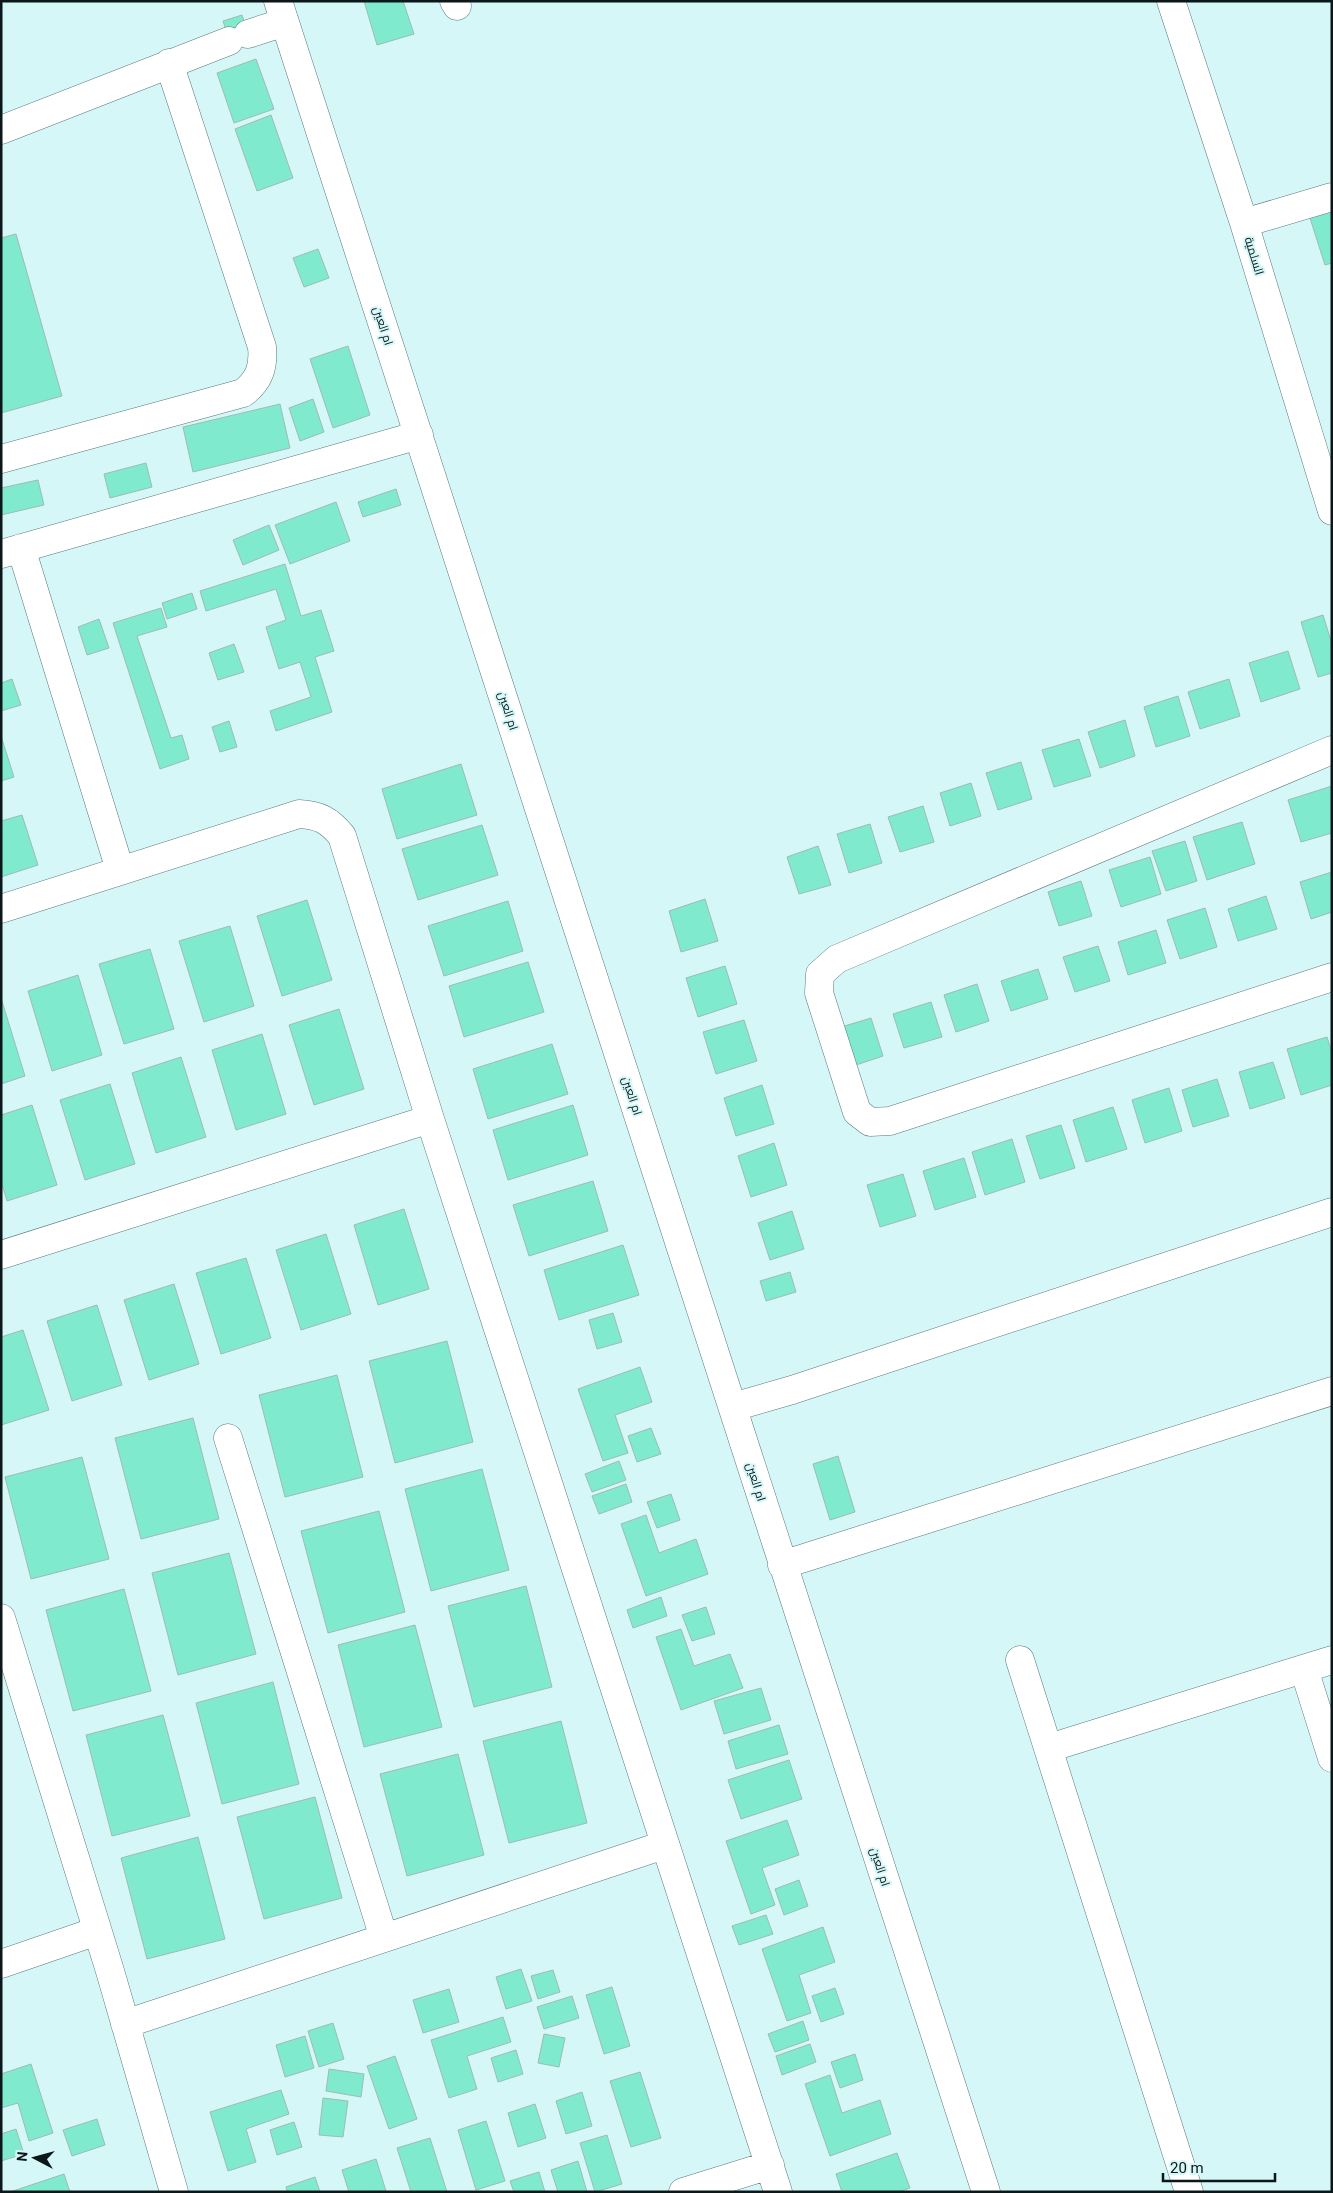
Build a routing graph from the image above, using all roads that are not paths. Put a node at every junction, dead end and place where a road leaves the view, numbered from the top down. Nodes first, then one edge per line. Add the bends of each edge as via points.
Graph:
1 (1171, 1) edge
2 (281, 12) edge
3 (169, 63) junction
4 (1, 130) edge
5 (1332, 197) edge
6 (1244, 223) junction
7 (419, 435) junction
8 (1, 459) edge
9 (1332, 511) edge
10 (11, 551) edge
11 (1332, 750) edge
12 (120, 870) junction
13 (1, 909) edge
14 (1332, 977) edge
15 (430, 1119) junction
16 (1332, 1212) edge
17 (1, 1255) edge
18 (1332, 1391) edge
19 (733, 1407) junction
20 (228, 1438) dead end
21 (782, 1565) junction
22 (1, 1618) edge
23 (1020, 1660) dead end
24 (1332, 1660) edge
25 (1304, 1669) junction
26 (1048, 1748) junction
27 (1332, 1758) edge
28 (664, 1845) junction
29 (96, 1931) junction
30 (384, 1938) junction
31 (1, 1964) edge
32 (125, 2024) junction
33 (770, 2166) junction
34 (174, 2192) edge
35 (683, 2192) edge
36 (778, 2192) edge
37 (986, 2192) edge
38 (1189, 2192) edge

1 - 6 street, السلمية
2 - 3 street via 239,38
2 - 7 street, ام العين
3 - 4 street
3 - 8 street via 262,347 260,374 253,386 243,393
5 - 6 street
6 - 9 street, السلمية
7 - 10 street
7 - 19 street, ام العين
10 - 12 street
11 - 14 street via 837,959 820,974 819,993 857,1112 870,1122 890,1122
12 - 13 street
12 - 15 street via 299,814 316,815 331,822 342,836
15 - 17 street
15 - 28 street
16 - 19 street
18 - 21 street
19 - 21 street, ام العين
20 - 30 street
21 - 37 street, ام العين
22 - 29 street
23 - 26 street
24 - 25 street
25 - 26 street
25 - 27 street
26 - 38 street
28 - 30 street
28 - 33 street
29 - 31 street
29 - 32 street
30 - 32 street
32 - 34 street
33 - 35 street
33 - 36 street

